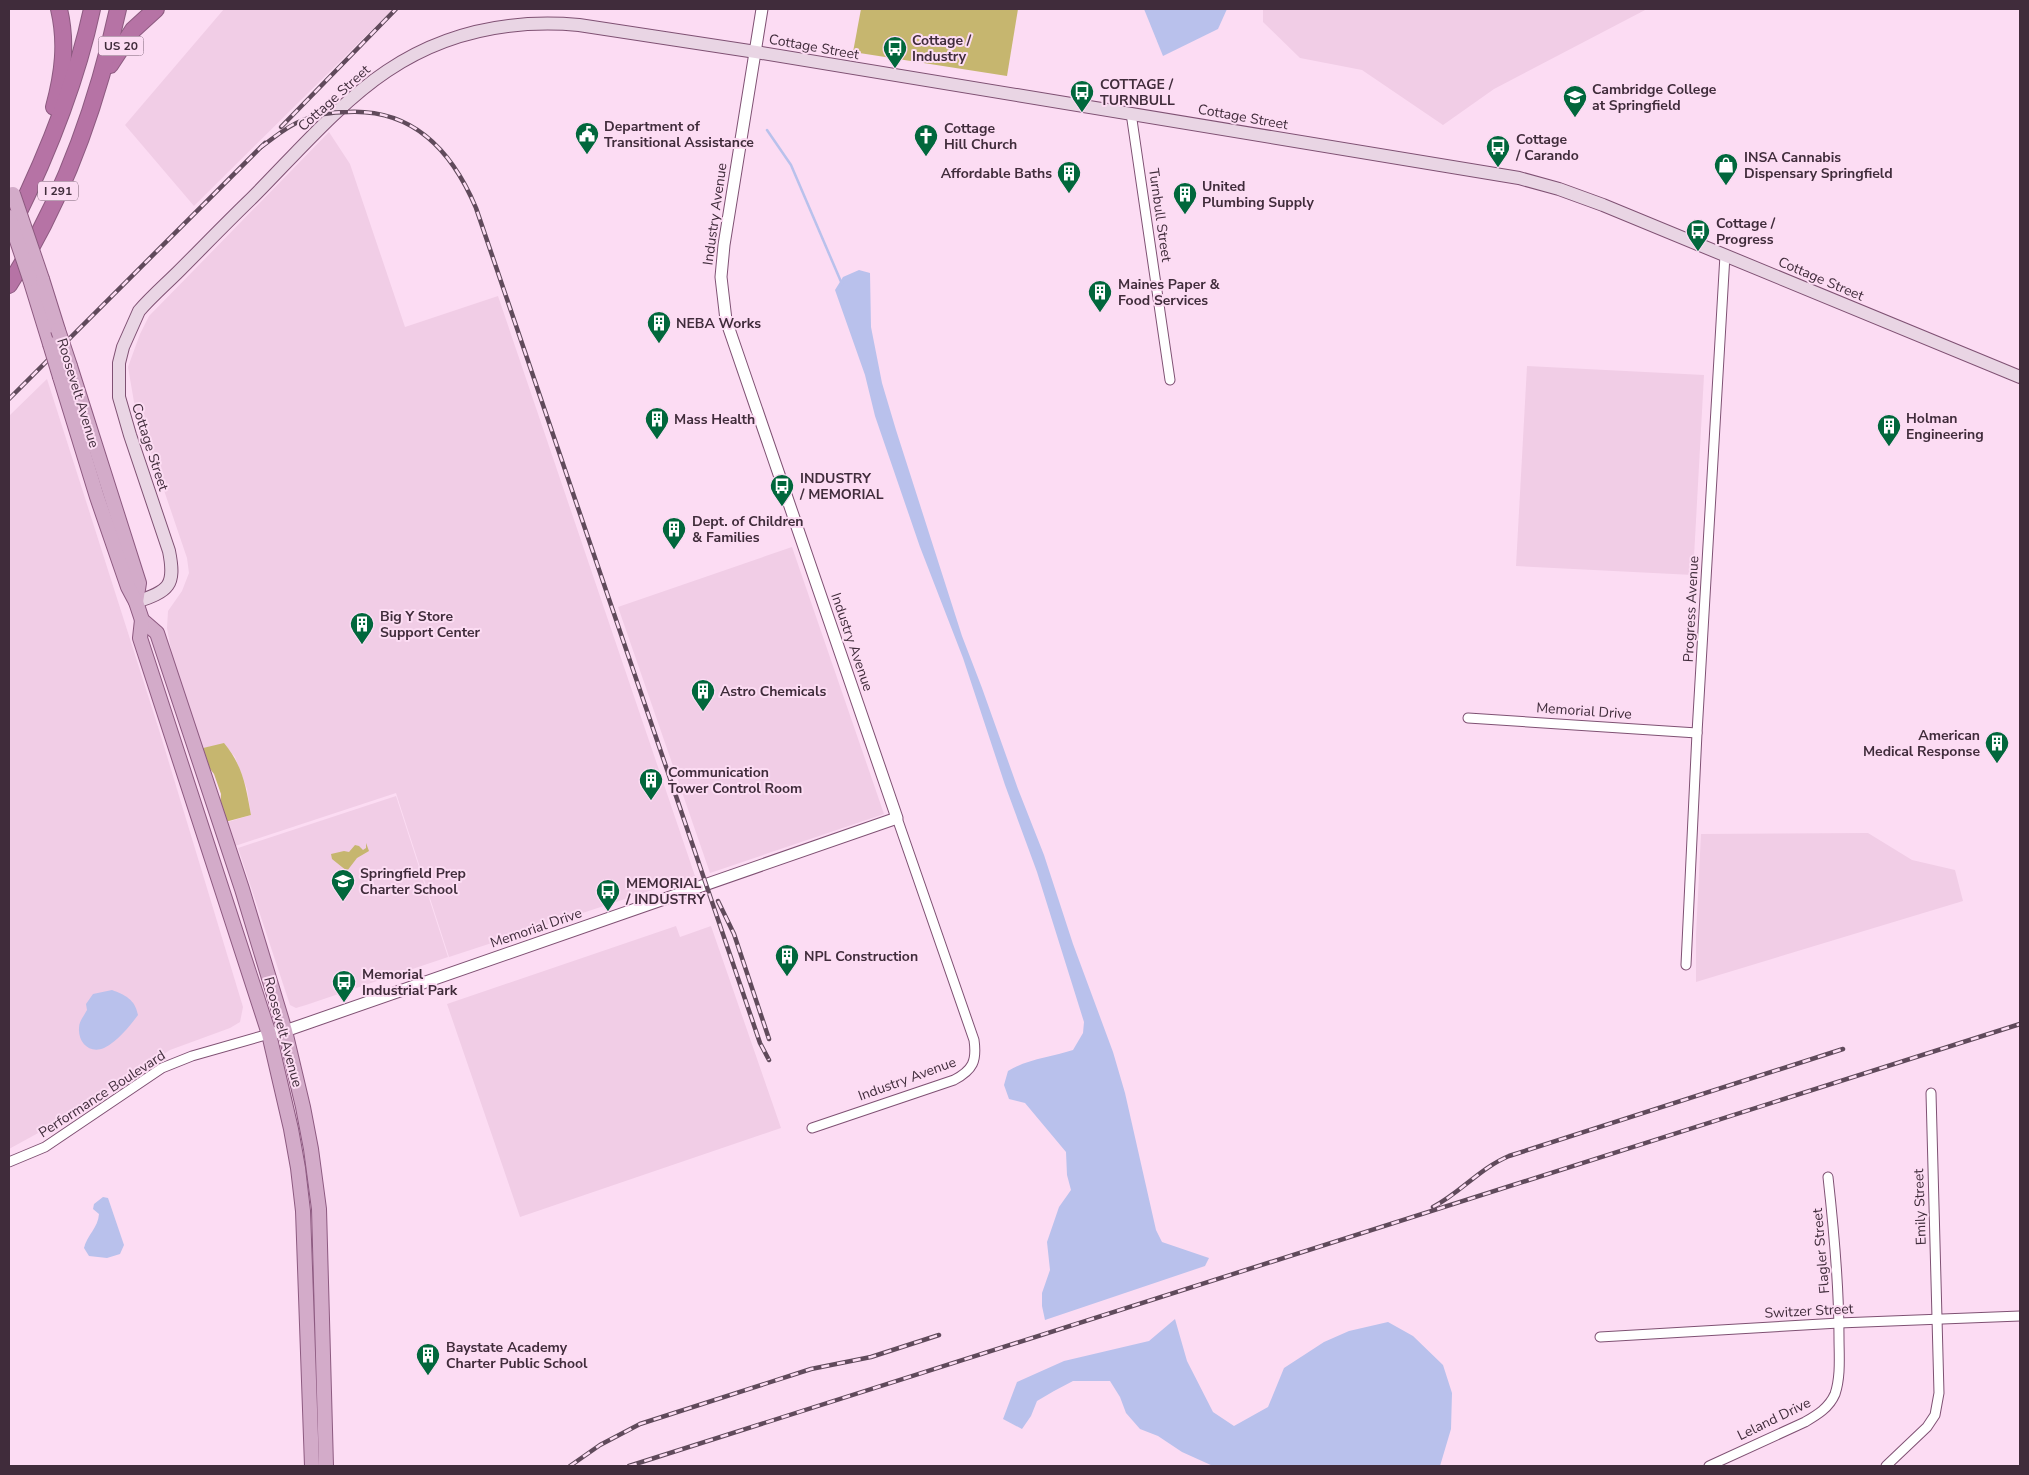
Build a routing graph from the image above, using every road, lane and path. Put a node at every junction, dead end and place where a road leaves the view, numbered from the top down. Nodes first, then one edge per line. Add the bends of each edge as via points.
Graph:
1 (59, 9) edge
2 (92, 9) edge
3 (118, 9) edge
4 (156, 9) edge
5 (762, 9) edge
6 (756, 52) junction
7 (97, 91) junction
8 (1131, 113) junction
9 (36, 177) junction
10 (11, 190) edge
11 (9, 217) edge
12 (9, 232) edge
13 (1725, 255) junction
14 (36, 279) junction
15 (9, 285) edge
16 (2020, 377) edge
17 (1170, 380) dead end
18 (136, 602) junction
19 (142, 620) junction
20 (1468, 718) dead end
21 (1697, 733) junction
22 (194, 747) junction
23 (177, 753) junction
24 (897, 818) junction
25 (221, 831) junction
26 (204, 836) junction
27 (1686, 965) dead end
28 (285, 1030) junction
29 (269, 1034) junction
30 (1931, 1093) dead end
31 (812, 1128) dead end
32 (9, 1162) edge
33 (1828, 1177) dead end
34 (2020, 1316) edge
35 (1938, 1320) junction
36 (1839, 1323) junction
37 (1600, 1337) dead end
38 (312, 1466) edge
39 (326, 1466) edge
40 (1709, 1466) edge
41 (1886, 1466) edge

1 - 9 highway via 64,30 63,66
2 - 9 highway, I 291 via 74,81
3 - 7 highway, I 291
4 - 7 highway, US 20 via 136,26 123,44
5 - 6 street, Industry Avenue
6 - 8 main road, Cottage Street
6 - 18 main road, Cottage Street via 579,25 523,23 491,28 436,44 387,71 347,104 139,311 126,337 119,363 119,397 173,570 164,590
6 - 24 street, Industry Avenue via 724,245 721,277 726,320
7 - 15 highway, I 291 via 70,166
8 - 13 main road, Cottage Street via 1519,178 1603,205
8 - 17 street, Turnbull Street
9 - 12 highway, I 291
10 - 14 main road, Roosevelt Avenue, bridge
11 - 14 main road, Roosevelt Avenue, bridge
13 - 16 main road, Cottage Street
13 - 21 street, Progress Avenue
14 - 18 main road, Roosevelt Avenue, bridge via 50,344 97,497
14 - 18 main road, Roosevelt Avenue, bridge via 58,330 138,583
18 - 19 main road, Roosevelt Avenue
19 - 22 main road, Roosevelt Avenue via 157,633
19 - 23 main road, Roosevelt Avenue via 140,638
20 - 21 street, Memorial Drive
21 - 27 street, Progress Avenue
22 - 23 main road
22 - 25 main road, Roosevelt Avenue
23 - 26 main road, Roosevelt Avenue
24 - 28 street, Memorial Drive
24 - 31 street, Industry Avenue via 974,1040 974,1060 966,1074 954,1080
25 - 26 main road
25 - 28 main road, Roosevelt Avenue
26 - 29 main road, Roosevelt Avenue
28 - 29 street, Memorial Drive
28 - 39 main road, Roosevelt Avenue via 311,1149 319,1209
29 - 32 street, Performance Boulevard via 162,1068 45,1147
29 - 38 main road, Roosevelt Avenue via 291,1129 303,1211
30 - 35 street, Emily Street
33 - 36 street, Flagler Street via 1836,1247
34 - 35 street, Switzer Street
35 - 36 street, Switzer Street
35 - 41 street, Emily Street via 1940,1387 1935,1415 1928,1427
36 - 37 street, Switzer Street
36 - 40 street, Leland Drive via 1838,1381 1829,1405 1805,1422

